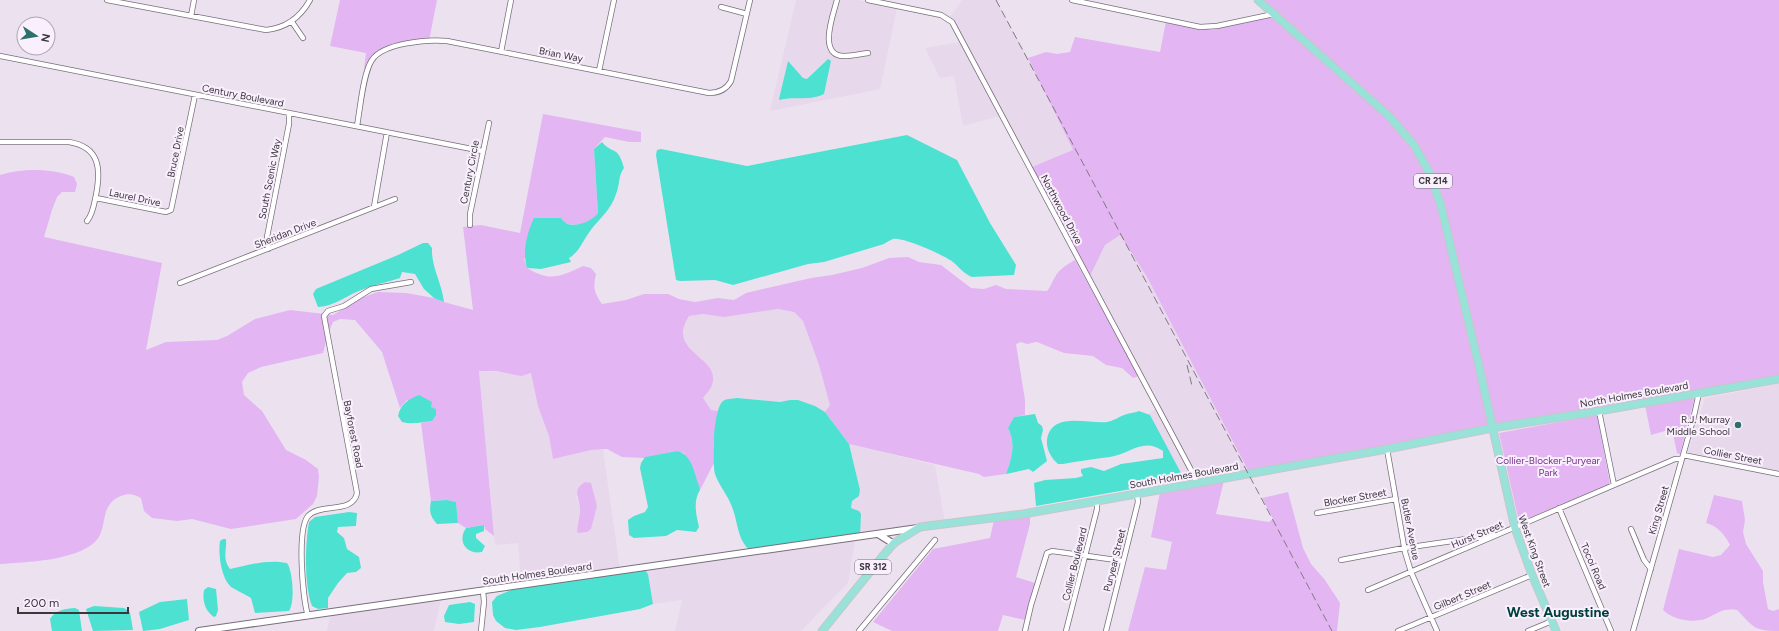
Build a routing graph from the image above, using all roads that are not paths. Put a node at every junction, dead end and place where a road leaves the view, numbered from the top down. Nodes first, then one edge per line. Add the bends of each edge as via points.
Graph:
1 (107, 0) edge
2 (194, 0) edge
3 (310, 0) edge
4 (511, 0) edge
5 (614, 0) edge
6 (750, 0) edge
7 (837, 0) edge
8 (868, 0) edge
9 (1072, 0) edge
10 (1258, 0) edge
11 (721, 7) dead end
12 (747, 14) junction
13 (1274, 14) junction
14 (191, 16) junction
15 (292, 22) junction
16 (304, 38) dead end
17 (501, 52) junction
18 (868, 53) dead end
19 (0, 56) edge
20 (599, 71) junction
21 (195, 95) junction
22 (289, 113) junction
23 (489, 124) dead end
24 (357, 126) junction
25 (387, 132) junction
26 (0, 142) edge
27 (482, 151) junction
28 (96, 198) junction
29 (395, 199) dead end
30 (374, 207) junction
31 (170, 211) joint
32 (86, 222) dead end
33 (470, 225) dead end
34 (268, 248) junction
35 (411, 282) dead end
36 (180, 283) dead end
37 (1779, 379) edge
38 (1699, 393) junction
39 (1599, 411) junction
40 (1492, 428) junction
41 (1386, 449) junction
42 (1682, 457) junction
43 (1779, 474) edge
44 (1196, 484) junction
45 (1614, 485) junction
46 (1137, 494) junction
47 (1396, 499) junction
48 (1097, 501) junction
49 (1559, 508) junction
50 (1316, 513) dead end
51 (920, 527) junction
52 (1515, 528) junction
53 (1631, 529) dead end
54 (877, 534) junction
55 (1497, 535) junction
56 (935, 540) dead end
57 (894, 544) junction
58 (1404, 548) junction
59 (1085, 555) junction
60 (1341, 560) dead end
61 (1123, 561) junction
62 (1651, 569) junction
63 (1411, 572) junction
64 (1532, 575) junction
65 (1368, 590) dead end
66 (483, 591) junction
67 (308, 616) junction
68 (1431, 617) junction
69 (1552, 621) junction
70 (199, 631) edge
71 (482, 631) edge
72 (822, 631) edge
73 (859, 631) edge
74 (1025, 631) edge
75 (1066, 631) edge
76 (1106, 631) edge
77 (1398, 631) edge
78 (1437, 631) edge
79 (1528, 631) edge
80 (1556, 631) edge
81 (1611, 631) edge
82 (1633, 631) edge

1 - 14 street
2 - 14 street
3 - 15 street
4 - 17 street
5 - 20 street
6 - 12 street, Brian Way
7 - 18 street via 828,38 832,50 844,56
8 - 44 street, Northwood Drive via 941,15 952,22 1190,468
9 - 13 street via 1200,27
10 - 13 main road, CR 214
11 - 12 street
12 - 20 street, Brian Way via 732,78 723,90 709,93
13 - 40 main road, CR 214 via 1389,116 1409,138 1425,163 1441,206
14 - 15 street via 266,30
15 - 16 street
17 - 20 street, Brian Way
17 - 24 street, Brian Way via 429,40 380,52 369,65
19 - 21 street, Century Boulevard
21 - 22 street, Century Boulevard
21 - 31 street, Bruce Drive via 173,207
22 - 24 street, Century Boulevard
22 - 34 street, South Scenic Way via 267,237
23 - 27 street, Century Circle
24 - 25 street, Century Boulevard
25 - 27 street, Century Boulevard
25 - 30 street
26 - 28 street via 60,142 82,145 92,153 99,167
27 - 33 street, Century Circle
28 - 31 street, Laurel Drive
28 - 32 street
29 - 30 street, Sheridan Drive
30 - 34 street, Sheridan Drive
34 - 36 street, Sheridan Drive
35 - 67 street, Bayforest Road via 371,289 344,306 328,311 324,316 357,493 349,504 314,512 305,521 302,570 304,601
37 - 38 main road, North Holmes Boulevard
38 - 39 main road, North Holmes Boulevard
38 - 42 street, King Street
39 - 40 main road, North Holmes Boulevard
39 - 45 street
40 - 41 main road, South Holmes Boulevard
40 - 52 main road, West King Street
41 - 44 main road, South Holmes Boulevard
41 - 47 street, Butler Avenue
42 - 43 street, Collier Street
42 - 45 street, Hurst Street
42 - 62 street, King Street
44 - 46 main road, South Holmes Boulevard
45 - 49 street, Hurst Street
46 - 48 main road, South Holmes Boulevard
46 - 61 street, Puryear Street via 1138,502
47 - 50 street, Blocker Street
47 - 58 street, Butler Avenue
48 - 51 main road, South Holmes Boulevard via 1023,514
48 - 59 street, Collier Boulevard
49 - 52 street, Hurst Street
49 - 81 street, Tocoi Road
51 - 54 main road, South Holmes Boulevard
51 - 57 main road, SR 312
52 - 55 street, Hurst Street
52 - 64 main road, West King Street
53 - 62 street via 1644,560
54 - 57 main road
54 - 66 main road, South Holmes Boulevard
55 - 58 street
55 - 63 street, Hurst Street
56 - 73 street
57 - 72 main road, SR 312
58 - 60 street
58 - 63 street, Butler Avenue
59 - 61 street
59 - 74 street via 1047,553
59 - 75 street, Collier Boulevard
61 - 76 street, Puryear Street
62 - 82 street, King Street
63 - 65 street, Hurst Street
63 - 68 street, Butler Avenue
64 - 68 street, Gilbert Street
64 - 69 main road, West King Street
66 - 67 main road, South Holmes Boulevard
66 - 71 street
67 - 70 main road, South Holmes Boulevard
68 - 77 street, Gilbert Street
68 - 78 street, Butler Avenue
69 - 79 street
69 - 80 main road, West King Street

